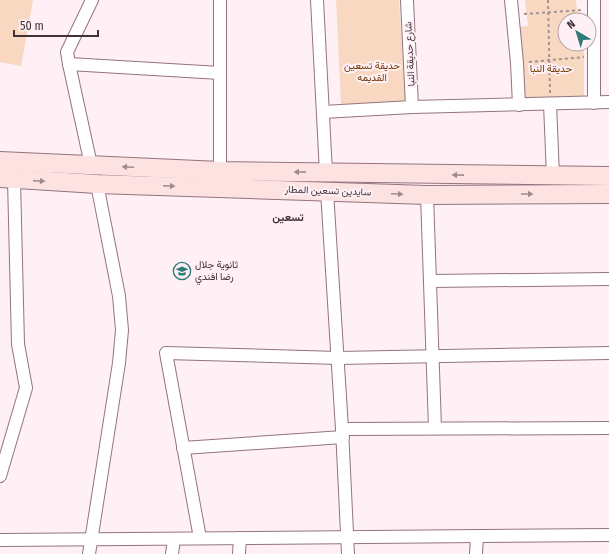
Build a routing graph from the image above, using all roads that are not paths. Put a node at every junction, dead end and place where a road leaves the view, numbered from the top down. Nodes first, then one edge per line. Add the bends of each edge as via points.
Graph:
1 (92, 0) edge
2 (220, 0) edge
3 (317, 0) edge
4 (407, 0) edge
5 (511, 0) edge
6 (594, 5) edge
7 (69, 64) junction
8 (220, 73) junction
9 (609, 102) edge
10 (594, 103) junction
11 (550, 104) junction
12 (519, 105) junction
13 (412, 107) junction
14 (323, 112) junction
15 (0, 161) edge
16 (91, 165) junction
17 (220, 171) junction
18 (326, 173) junction
19 (490, 175) junction
20 (553, 176) junction
21 (609, 176) edge
22 (7, 179) edge
23 (97, 184) junction
24 (327, 191) junction
25 (609, 194) edge
26 (427, 195) junction
27 (490, 195) junction
28 (609, 279) edge
29 (430, 281) junction
30 (609, 353) edge
31 (432, 357) junction
32 (338, 358) junction
33 (434, 428) junction
34 (609, 428) edge
35 (342, 433) junction
36 (183, 448) junction
37 (0, 476) edge
38 (609, 535) edge
39 (477, 536) junction
40 (174, 538) junction
41 (200, 538) junction
42 (240, 538) junction
43 (348, 538) junction
44 (91, 539) junction
45 (0, 540) edge
46 (90, 554) edge
47 (172, 554) edge
48 (239, 554) edge
49 (348, 554) edge
50 (476, 554) edge

1 - 7 street via 67,52
2 - 8 street
3 - 14 street
4 - 13 street, شارع حديقة النبا
5 - 12 street
6 - 10 street
7 - 8 street
7 - 16 street
8 - 17 street
9 - 10 street
10 - 11 street
11 - 12 street
11 - 20 street
12 - 13 street
13 - 14 street
14 - 18 street
15 - 16 street, سايدين تسعين المطار
17 -> 16 street, سايدين تسعين المطار
18 -> 17 street, سايدين تسعين المطار
19 -> 18 street, سايدين تسعين المطار
19 - 20 street, سايدين تسعين المطار
19 - 27 street
20 - 21 street, سايدين تسعين المطار
22 -> 23 street, سايدين تسعين المطار
22 - 37 street via 18,344 26,388
23 -> 24 street, سايدين تسعين المطار
23 - 44 street via 120,296 122,330
24 -> 26 street, سايدين تسعين المطار
24 - 32 street
27 -> 25 street, سايدين تسعين المطار
26 - 27 street, سايدين تسعين المطار
26 - 29 street
28 - 29 street
29 - 31 street
30 - 31 street
31 - 32 street
31 - 33 street
32 - 35 street
32 - 36 street via 166,353
33 - 34 street
33 - 35 street
35 - 36 street
35 - 43 street
36 - 41 street
38 - 39 street
39 - 43 street
39 - 50 street
40 - 41 street
40 - 44 street
40 - 47 street
41 - 42 street
42 - 43 street
42 - 48 street
43 - 49 street
44 - 45 street
44 - 46 street

